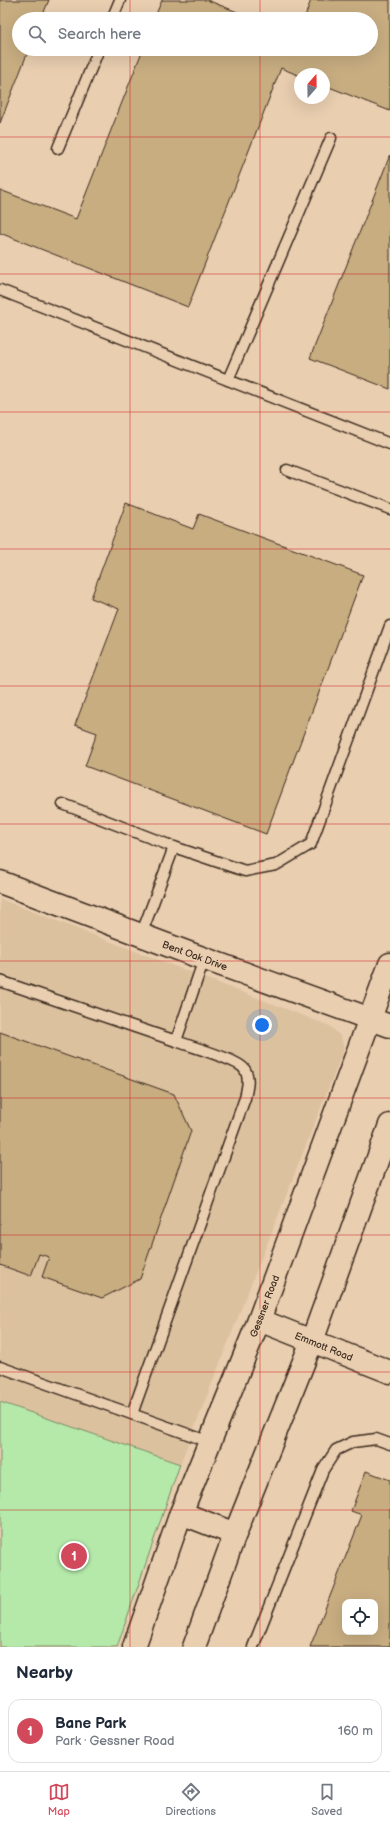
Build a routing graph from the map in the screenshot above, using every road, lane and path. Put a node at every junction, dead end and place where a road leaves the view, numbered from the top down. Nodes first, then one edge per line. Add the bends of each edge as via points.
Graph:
1 (120, 0) edge
2 (115, 12) edge
3 (96, 56) edge
4 (331, 138) dead end
5 (58, 148) dead end
6 (0, 290) edge
7 (228, 380) junction
8 (390, 444) edge
9 (288, 470) dead end
10 (390, 509) edge
11 (390, 626) edge
12 (63, 804) dead end
13 (174, 847) junction
14 (0, 882) edge
15 (141, 935) junction
16 (204, 959) junction
17 (390, 964) edge
18 (0, 980) edge
19 (380, 1023) edge
20 (176, 1041) junction
21 (390, 1125) edge
22 (259, 1320) junction
23 (312, 1342) junction
24 (0, 1367) edge
25 (390, 1372) edge
26 (132, 1414) junction
27 (210, 1442) junction
28 (390, 1444) edge
29 (181, 1513) junction
30 (235, 1534) junction
31 (134, 1647) edge
32 (194, 1647) edge
33 (253, 1647) edge

1 - 2 lane
3 - 5 lane
4 - 7 lane
6 - 7 lane
7 - 8 lane
9 - 10 lane
11 - 13 lane via 311,844 276,864 245,872
12 - 13 lane
13 - 15 lane
14 - 15 main road, Bent Oak Drive
15 - 16 main road, Bent Oak Drive
16 - 19 main road, Bent Oak Drive
16 - 20 lane
17 - 19 main road, Gessner Road
18 - 20 lane
19 - 22 main road, Gessner Road
20 - 26 lane via 235,1062 245,1069 249,1080 245,1098
21 - 23 main road
22 - 23 main road, Emmott Road
22 - 27 main road, Gessner Road
23 - 25 main road, Emmott Road
23 - 30 main road
24 - 26 lane
26 - 27 lane
27 - 29 main road, Gessner Road
28 - 33 lane via 376,1439 353,1442 336,1450 323,1470
29 - 30 main road
29 - 31 main road, Gessner Road
30 - 32 main road

